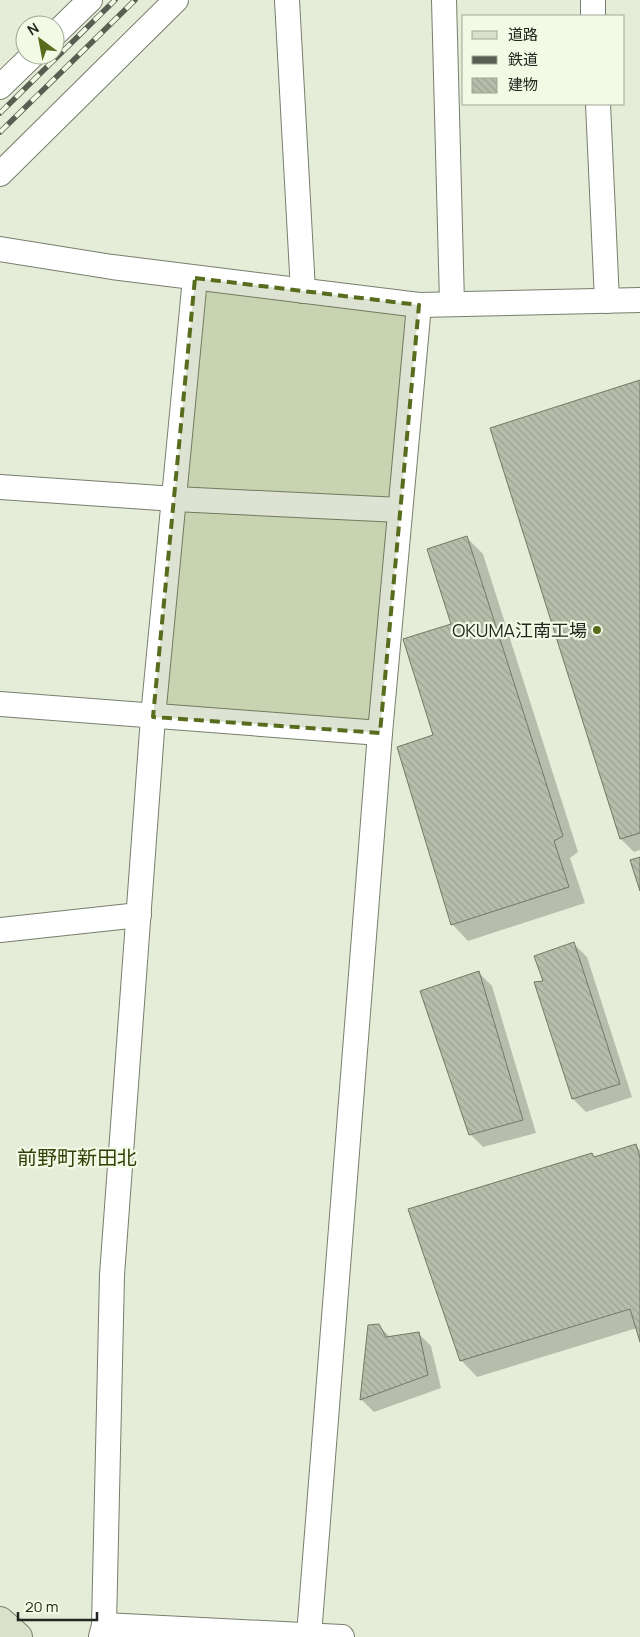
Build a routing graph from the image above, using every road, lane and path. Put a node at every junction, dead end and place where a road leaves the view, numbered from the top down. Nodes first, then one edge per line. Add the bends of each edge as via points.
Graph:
1 (90, 0) edge
2 (176, 0) edge
3 (288, 0) edge
4 (444, 0) edge
5 (592, 0) edge
6 (593, 15) edge
7 (65, 24) edge
8 (23, 65) edge
9 (0, 87) edge
10 (598, 105) edge
11 (0, 174) edge
12 (0, 249) edge
13 (195, 278) junction
14 (303, 291) junction
15 (640, 300) edge
16 (607, 301) junction
17 (452, 303) junction
18 (419, 305) junction
19 (0, 487) edge
20 (175, 499) junction
21 (400, 510) junction
22 (0, 704) edge
23 (153, 717) junction
24 (380, 733) junction
25 (139, 915) junction
26 (0, 930) edge
27 (0, 1621) edge
28 (103, 1631) edge
29 (309, 1635) junction
30 (18, 1637) edge
31 (342, 1637) edge

1 - 7 street
2 - 11 street
3 - 14 street
4 - 17 street
5 - 6 street
8 - 9 street
10 - 16 street
12 - 13 street
13 - 14 street
13 - 20 street
14 - 18 street
15 - 16 street
16 - 17 street
17 - 18 street
18 - 21 street
19 - 20 street
20 - 21 street
20 - 23 street
21 - 24 street
22 - 23 street
23 - 24 street
23 - 25 street
24 - 29 street
25 - 26 street
25 - 28 street via 112,1275
27 - 30 main road
28 - 29 street
29 - 31 street

